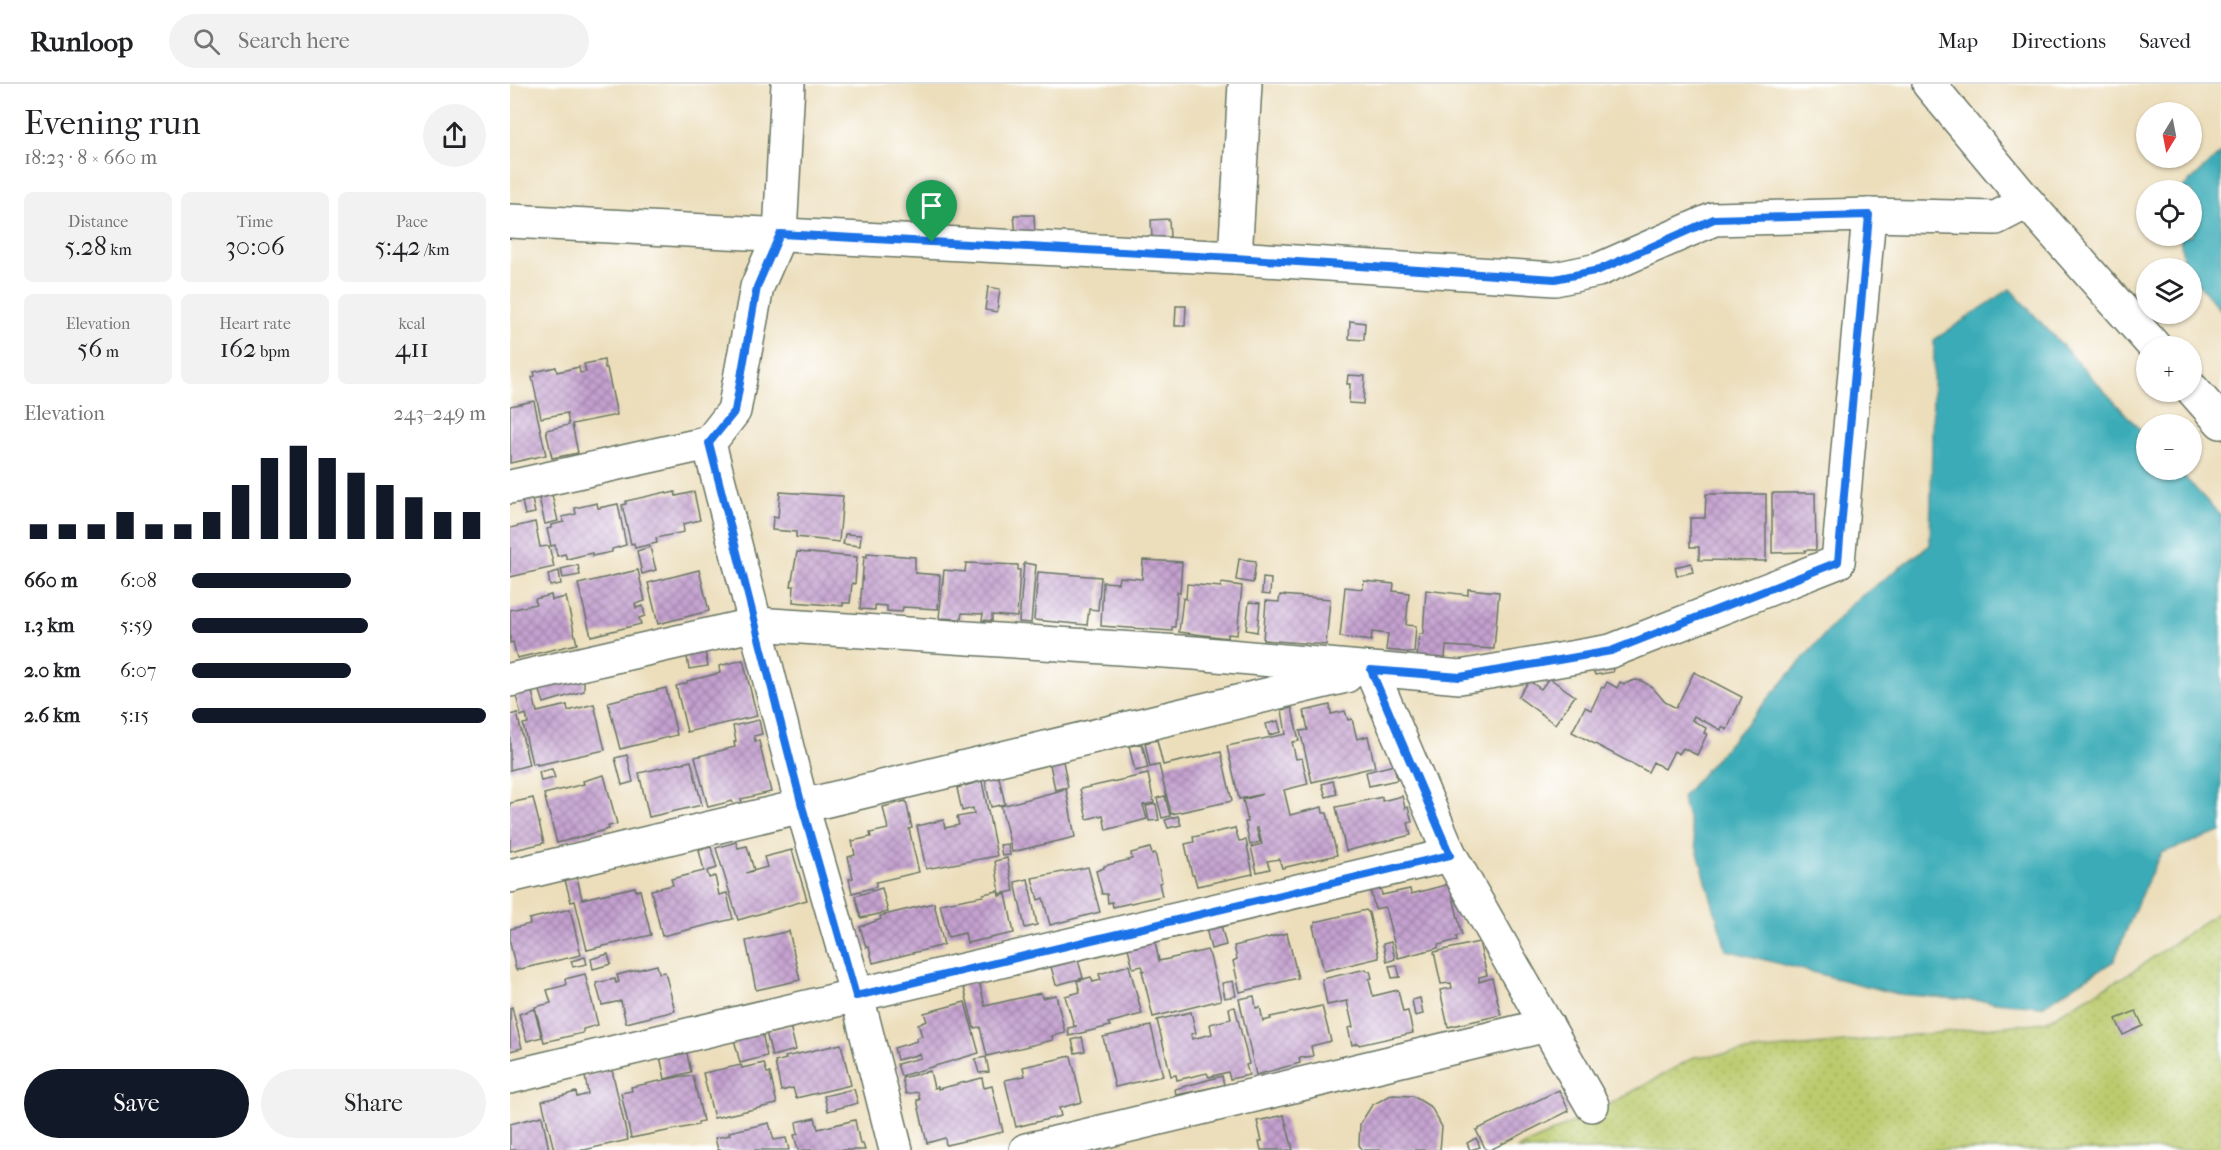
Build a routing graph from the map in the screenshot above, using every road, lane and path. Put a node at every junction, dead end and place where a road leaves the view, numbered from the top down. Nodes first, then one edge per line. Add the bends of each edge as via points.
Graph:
1 (788, 84) edge
2 (1245, 84) edge
3 (1929, 84) edge
4 (2027, 202) junction
5 (1869, 215) junction
6 (510, 220) edge
7 (780, 234) junction
8 (1235, 258) junction
9 (2145, 336) edge
10 (2202, 400) edge
11 (2221, 422) edge
12 (709, 443) junction
13 (510, 487) edge
14 (756, 624) junction
15 (1371, 670) junction
16 (510, 680) edge
17 (802, 806) junction
18 (1450, 855) junction
19 (510, 876) edge
20 (856, 996) junction
21 (1547, 1025) junction
22 (510, 1077) edge
23 (1592, 1105) dead end
24 (896, 1150) edge
25 (1026, 1150) edge

1 - 7 street
2 - 8 street
3 - 4 street
4 - 5 street via 1996,218
4 - 9 street
5 - 8 street via 1714,219 1599,270 1555,279
5 - 15 street via 1838,562 1611,651 1460,677
6 - 7 street
7 - 8 street
7 - 12 street via 757,287 735,411
10 - 11 street
12 - 13 street
12 - 14 street
14 - 15 street via 1196,653
14 - 16 street
14 - 17 street
15 - 17 street
15 - 18 street
17 - 19 street
17 - 20 street
18 - 20 street
18 - 21 street
20 - 22 street
20 - 24 street
21 - 23 street
21 - 25 street

